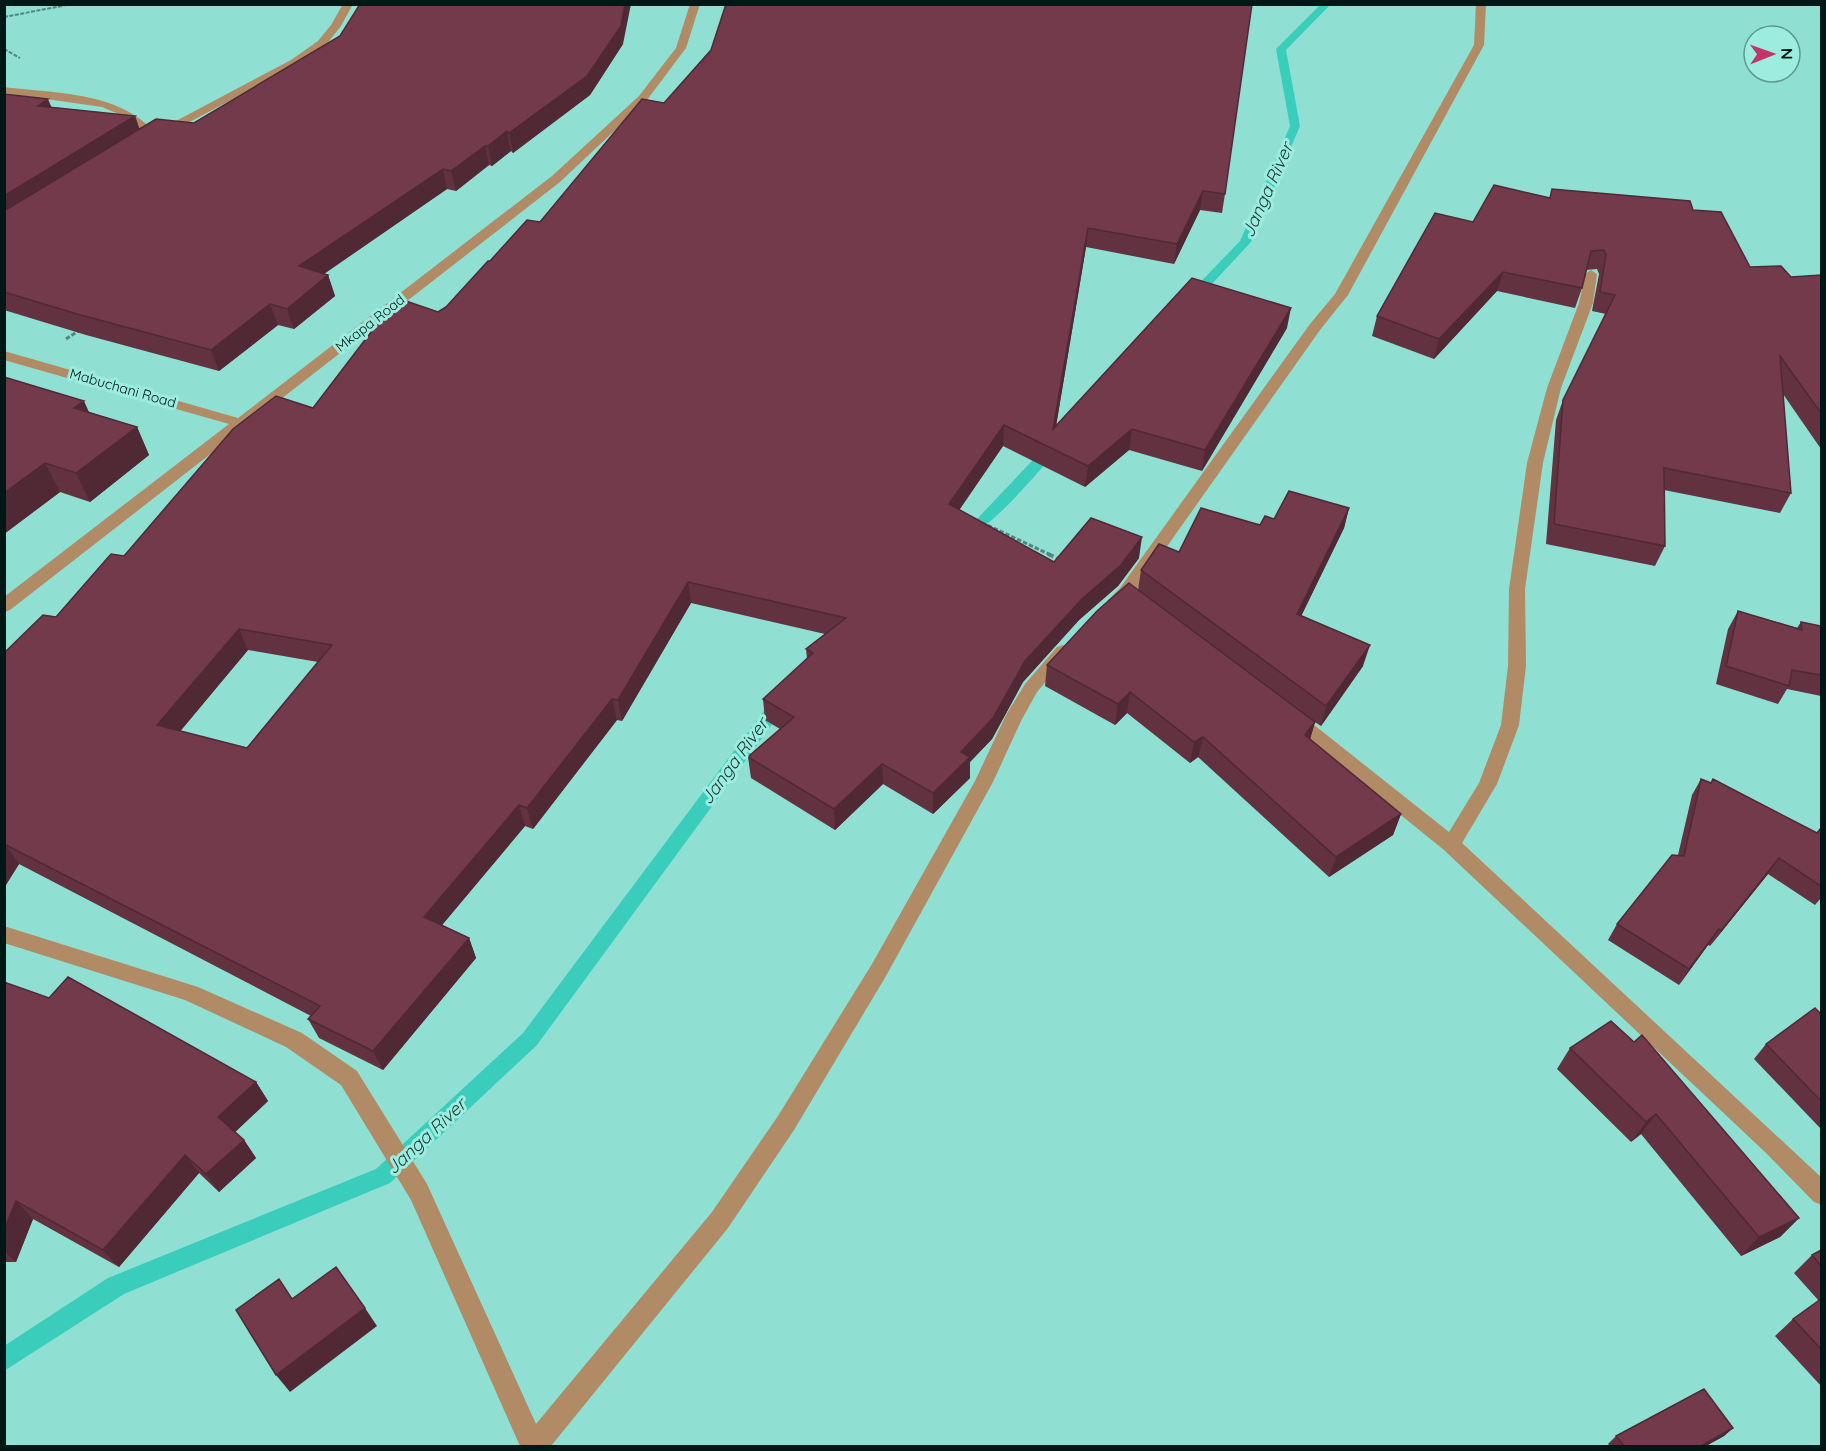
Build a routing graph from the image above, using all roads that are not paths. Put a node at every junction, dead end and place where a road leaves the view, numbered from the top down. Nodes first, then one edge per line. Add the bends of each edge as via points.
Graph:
1 (348, 4) edge
2 (695, 4) edge
3 (1481, 4) edge
4 (4, 90) edge
5 (1591, 274) edge
6 (4, 355) edge
7 (241, 423) junction
8 (1126, 592) junction
9 (4, 606) edge
10 (1145, 606) edge
11 (1103, 612) edge
12 (1079, 634) edge
13 (1275, 704) edge
14 (1451, 845) junction
15 (4, 934) edge
16 (1821, 1194) edge
17 (534, 1446) edge

1 - 4 street via 322,43 295,62 148,140 130,115 105,104
2 - 7 street, Mkapa Road via 681,48 643,98 556,179
3 - 8 street via 1479,45 1341,295
5 - 14 street via 1583,312 1554,388 1535,463 1517,589 1517,666 1510,725 1488,784
6 - 7 street, Mabuchani Road
7 - 9 street, Mkapa Road
8 - 10 street
8 - 11 street
12 - 17 street via 1012,720 984,782 885,959 786,1123 720,1220
13 - 14 street
14 - 16 street
15 - 17 street via 191,993 294,1040 349,1078 419,1192

